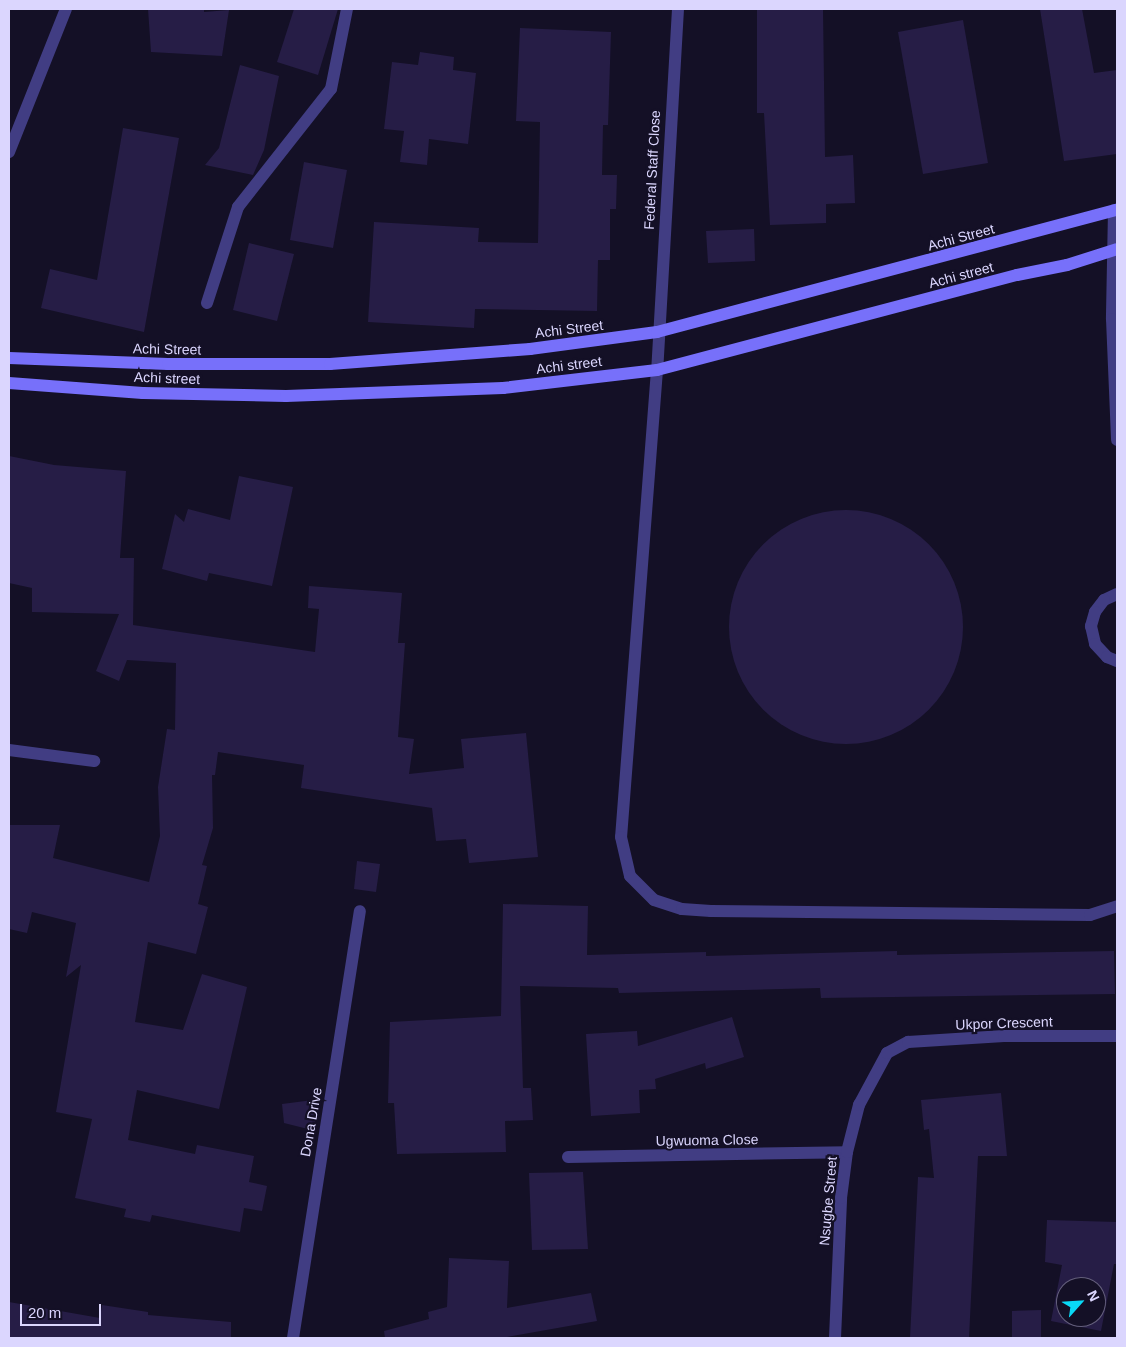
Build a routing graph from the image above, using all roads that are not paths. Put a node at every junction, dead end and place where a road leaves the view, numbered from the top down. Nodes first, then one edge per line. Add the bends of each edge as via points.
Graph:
1 (66, 9) edge
2 (347, 9) edge
3 (678, 9) edge
4 (9, 152) edge
5 (1116, 210) edge
6 (1116, 249) edge
7 (207, 303) dead end
8 (657, 332) junction
9 (9, 358) edge
10 (657, 370) junction
11 (9, 383) edge
12 (1117, 440) edge
13 (1117, 594) edge
14 (1117, 661) edge
15 (9, 750) edge
16 (94, 761) dead end
17 (1117, 906) edge
18 (360, 911) dead end
19 (1117, 1036) edge
20 (893, 1047) joint
21 (847, 1152) junction
22 (568, 1157) dead end
23 (293, 1338) edge
24 (835, 1338) edge

1 - 4 street
2 - 7 street via 349,13 331,89 238,207
3 - 8 street, Federal Staff Close
5 - 6 street
5 - 8 street, Achi Street
6 - 10 street, Achi street via 1067,265 1017,275
6 - 12 street via 1112,319
8 - 9 street, Achi Street via 530,349 330,364 168,364
8 - 10 street, Federal Staff Close
10 - 11 street, Achi street via 503,388 286,396 144,393
10 - 17 street, Federal Staff Close via 622,836 630,876 654,900 682,909 712,911 1090,915
13 - 14 street via 1104,600 1095,612 1091,626 1095,644 1107,657
15 - 16 street
18 - 23 street, Dona Drive
19 - 20 street, Ukpor Crescent via 1004,1036 908,1042
20 - 21 street, Nsugbe Street via 883,1058 859,1105
21 - 22 street, Ugwuoma Close
21 - 24 street, Nsugbe Street via 841,1198

